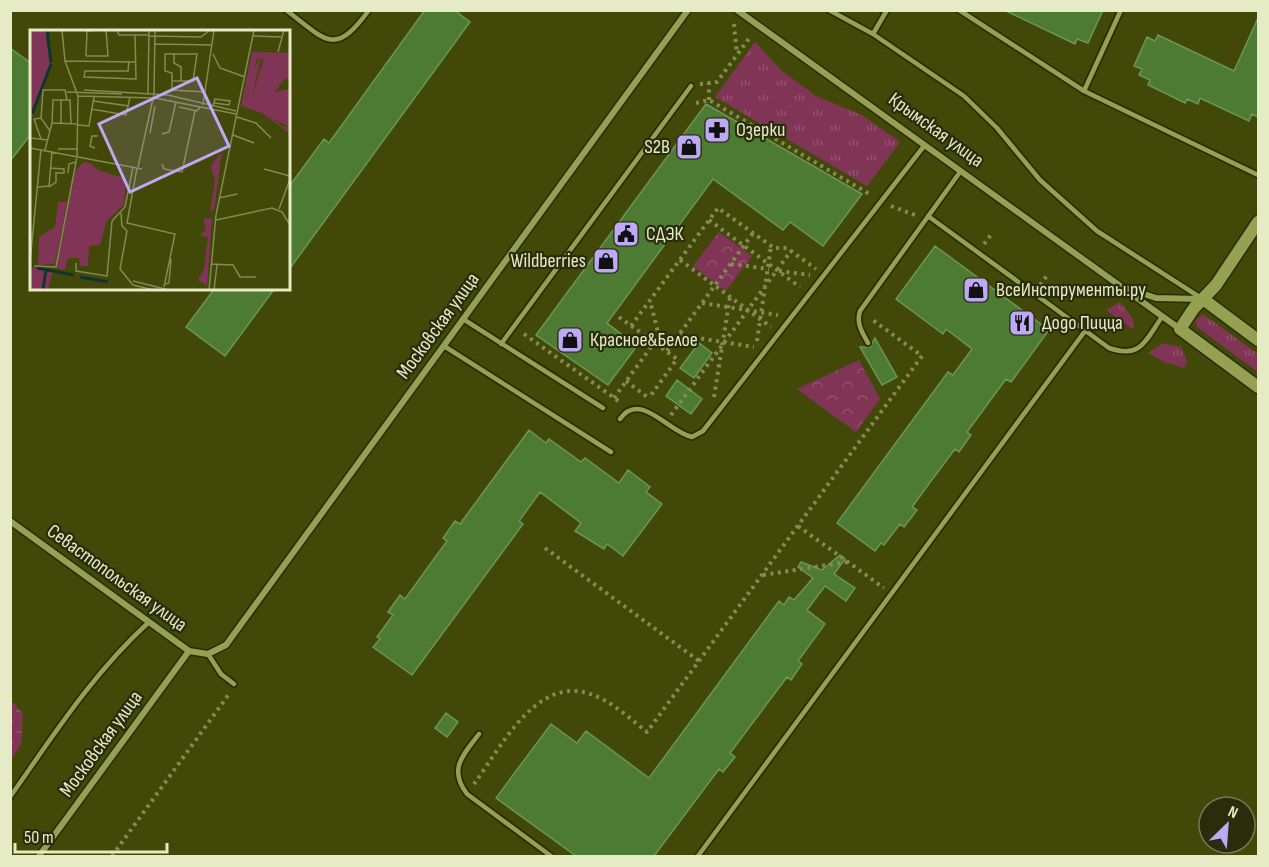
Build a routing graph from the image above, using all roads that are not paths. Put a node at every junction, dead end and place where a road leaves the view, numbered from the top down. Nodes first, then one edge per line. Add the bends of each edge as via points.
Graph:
1 (286, 10) edge
2 (369, 10) edge
3 (688, 10) edge
4 (736, 10) edge
5 (829, 10) edge
6 (887, 10) edge
7 (959, 10) edge
8 (1121, 10) edge
9 (873, 33) junction
10 (691, 86) road end
11 (1084, 91) junction
12 (924, 146) junction
13 (960, 172) junction
14 (1258, 175) edge
15 (928, 216) junction
16 (1258, 222) edge
17 (1112, 282) junction
18 (1203, 299) junction
19 (1162, 317) junction
20 (463, 319) junction
21 (1180, 329) junction
22 (1085, 331) junction
23 (1258, 340) edge
24 (868, 343) dead end
25 (501, 344) junction
26 (444, 345) junction
27 (1258, 387) edge
28 (603, 408) dead end
29 (620, 419) dead end
30 (611, 452) dead end
31 (10, 521) edge
32 (148, 622) junction
33 (189, 651) junction
34 (208, 654) junction
35 (234, 684) dead end
36 (479, 734) dead end
37 (10, 797) edge
38 (39, 856) edge
39 (551, 856) edge
40 (698, 856) edge

1 - 2 lane via 323,38 339,41 352,33
3 - 20 street, Московская улица
4 - 12 street, Крымская улица
5 - 9 lane
6 - 9 lane
7 - 11 lane
8 - 11 lane
9 - 18 lane via 964,96 997,128 1040,180 1097,231
10 - 25 lane
11 - 14 lane
12 - 13 street, Крымская улица
12 - 29 lane via 703,431 692,437 680,434 646,410 635,407
13 - 15 lane
13 - 17 street, Крымская улица
15 - 22 lane
15 - 24 lane via 860,311 860,329
16 - 18 street
17 - 18 street, Крымская улица via 1156,298
17 - 19 street, Крымская улица
18 - 21 street
18 - 23 street
19 - 21 street, Крымская улица
19 - 22 lane via 1137,351 1125,354
20 - 25 lane
20 - 26 street, Московская улица
21 - 27 street, Крымская улица
22 - 40 lane
25 - 28 lane
26 - 30 lane
26 - 34 street, Московская улица via 226,645
31 - 32 street, Севастопольская улица
32 - 33 street, Севастопольская улица
32 - 37 lane via 124,644 83,694
33 - 34 street, Севастопольская улица
33 - 38 street, Московская улица
34 - 35 lane via 221,674
36 - 39 lane via 461,758 459,784

